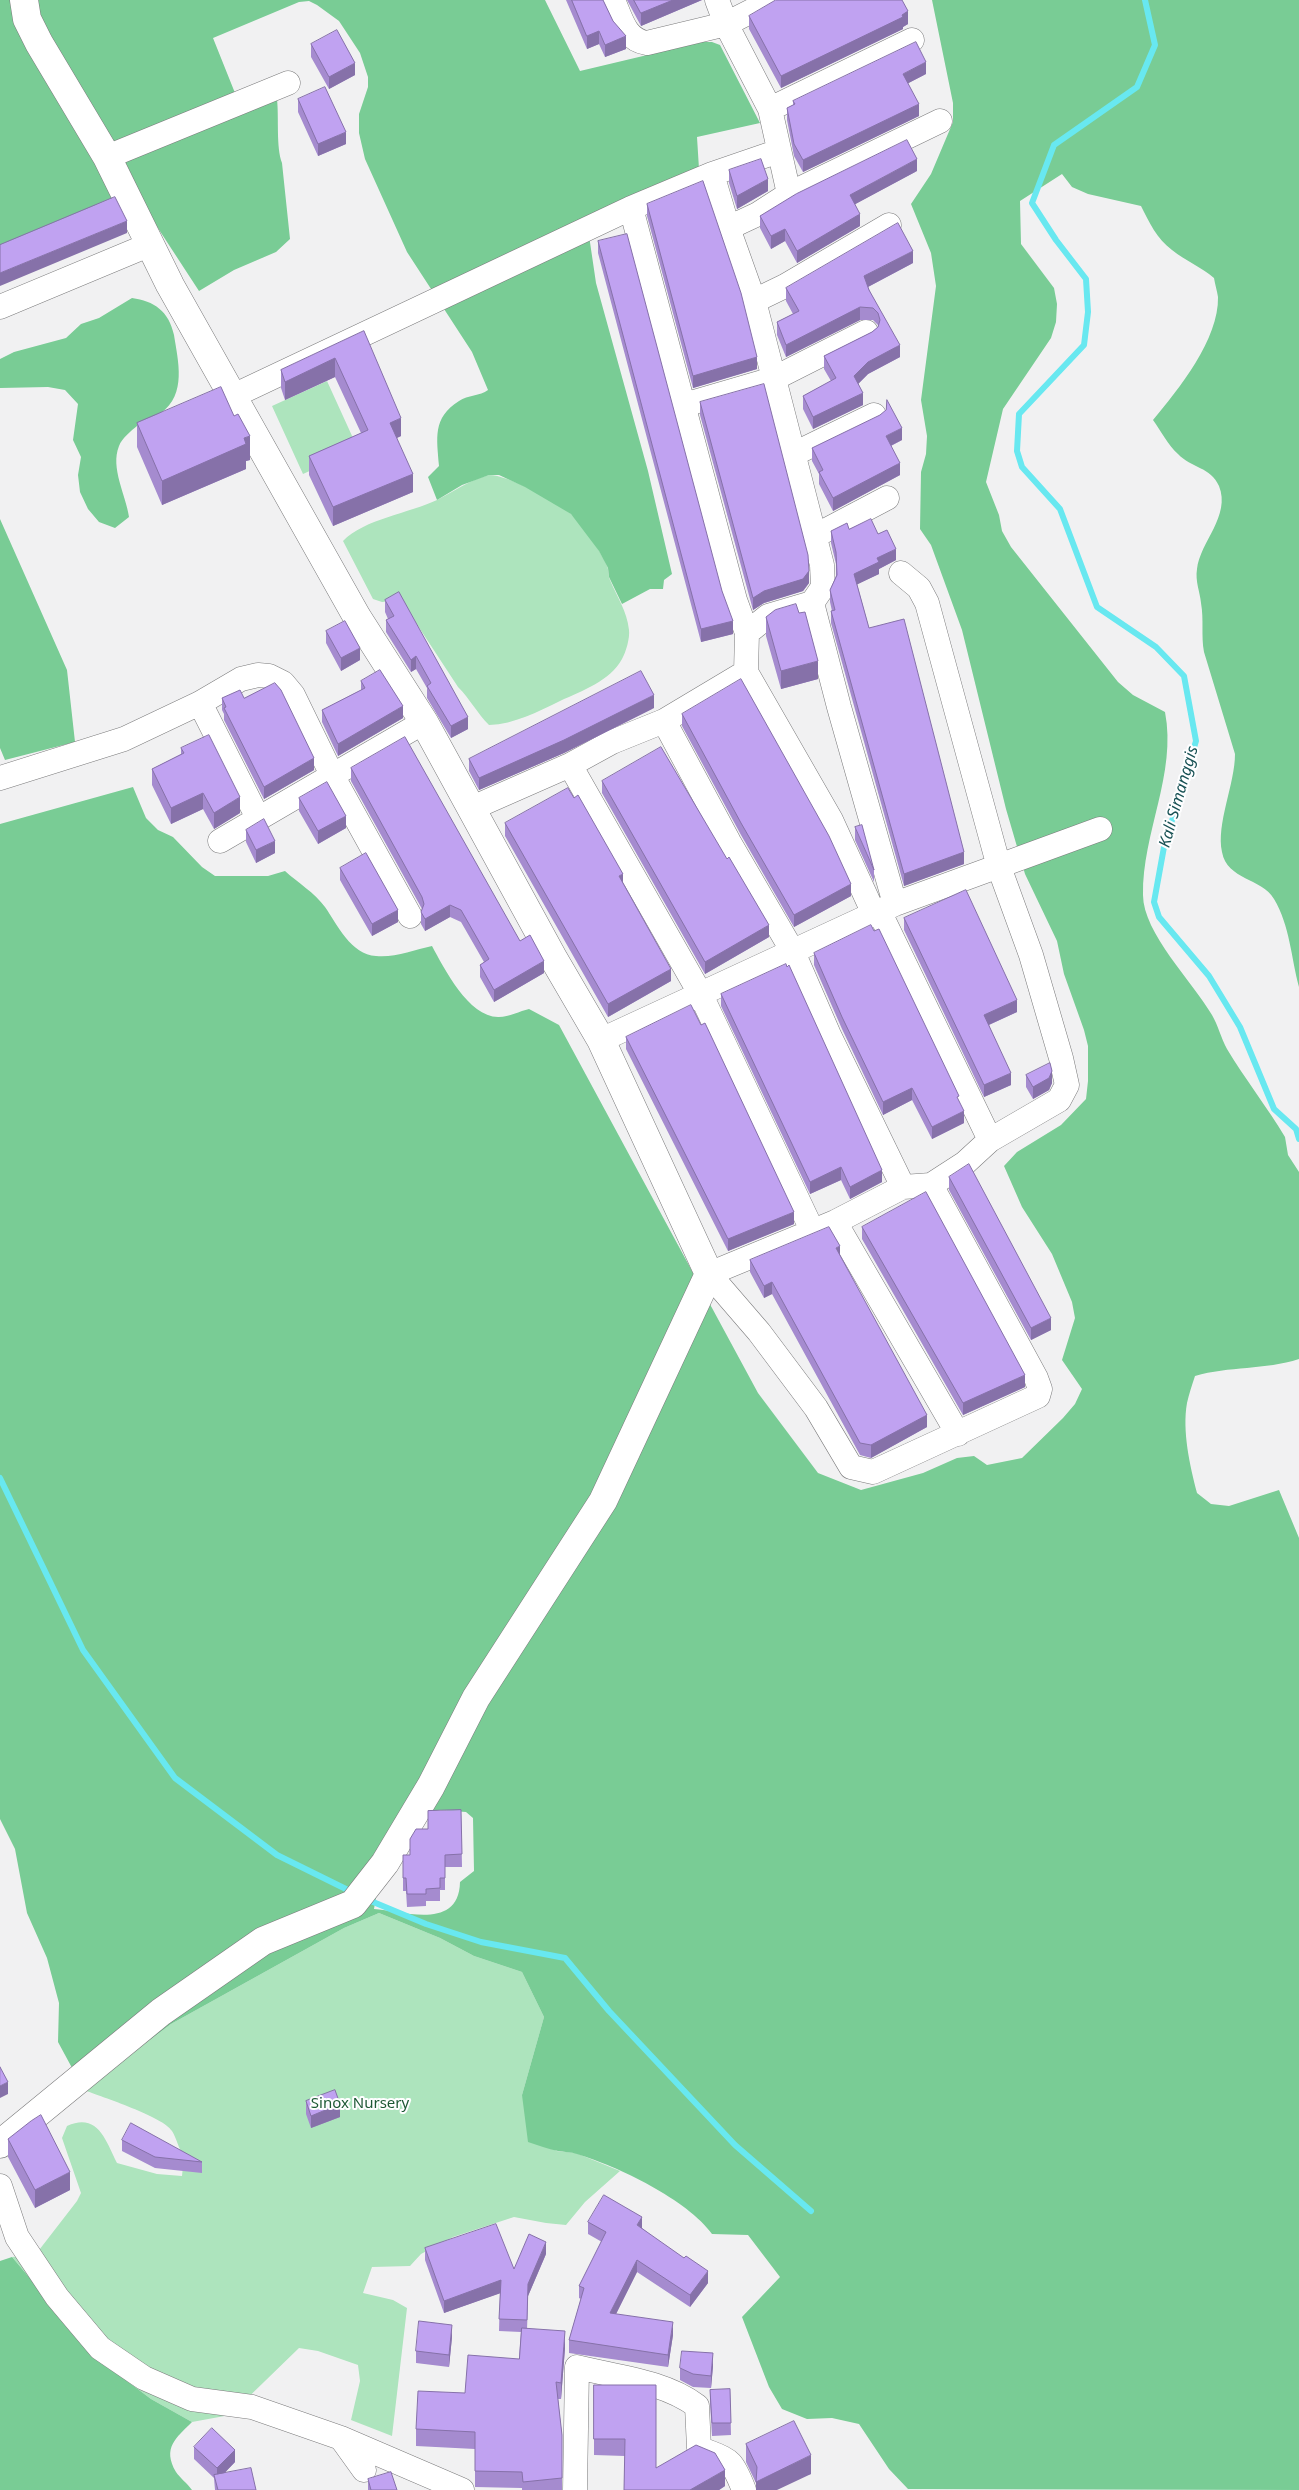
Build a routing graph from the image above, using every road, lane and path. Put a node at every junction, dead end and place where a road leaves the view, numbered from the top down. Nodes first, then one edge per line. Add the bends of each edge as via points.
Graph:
1 (24, 0) edge
2 (614, 0) edge
3 (717, 0) edge
4 (773, 0) edge
5 (726, 24) junction
6 (912, 40) dead end
7 (288, 83) dead end
8 (770, 109) junction
9 (940, 121) dead end
10 (779, 151) junction
11 (108, 158) junction
12 (712, 174) junction
13 (789, 194) junction
14 (631, 208) junction
15 (889, 224) dead end
16 (728, 228) junction
17 (151, 244) junction
18 (754, 301) junction
19 (0, 307) edge
20 (866, 332) dead end
21 (773, 379) junction
22 (233, 396) junction
23 (684, 406) junction
24 (874, 415) dead end
25 (794, 454) junction
26 (887, 498) dead end
27 (815, 536) junction
28 (901, 573) dead end
29 (812, 603) junction
30 (747, 633) junction
31 (746, 672) junction
32 (200, 703) junction
33 (664, 720) junction
34 (424, 722) junction
35 (570, 765) junction
36 (332, 775) junction
37 (0, 778) edge
38 (470, 809) junction
39 (258, 818) junction
40 (1100, 829) dead end
41 (220, 841) dead end
42 (999, 867) junction
43 (883, 910) junction
44 (410, 916) dead end
45 (793, 952) junction
46 (701, 995) junction
47 (601, 1040) junction
48 (990, 1140) junction
49 (931, 1185) junction
50 (903, 1188) junction
51 (835, 1222) junction
52 (812, 1230) junction
53 (709, 1274) junction
54 (958, 1434) junction
55 (0, 2144) edge
56 (0, 2186) edge
57 (340, 2438) junction
58 (364, 2470) dead end
59 (462, 2490) edge
60 (575, 2490) edge
61 (744, 2490) edge

1 - 11 street via 39,43
2 - 5 street via 629,36 638,42 647,43
3 - 5 street
4 - 5 street
5 - 8 street
6 - 8 street
7 - 11 street
8 - 10 street
9 - 13 street
10 - 12 street
10 - 13 street
11 - 17 street
12 - 14 street
12 - 16 street
13 - 16 street
14 - 22 street
14 - 23 street
15 - 18 street
16 - 18 street
17 - 19 street
17 - 22 street via 170,285
18 - 21 street
20 - 21 street
21 - 23 street
21 - 25 street
22 - 34 street via 357,617
23 - 30 street via 735,600
24 - 25 street
25 - 27 street
26 - 27 street
27 - 29 street via 823,587
28 - 42 street via 919,588 927,603
29 - 30 street via 768,616
29 - 43 street via 839,708
30 - 31 street
31 - 33 street
31 - 43 street
32 - 36 street via 241,680 258,675 283,683 293,695
32 - 37 street via 124,739
32 - 39 street
33 - 35 street via 612,742
33 - 45 street
34 - 36 street
34 - 38 street
35 - 38 street
35 - 46 street
36 - 39 street
36 - 44 street
38 - 47 street
39 - 41 street
40 - 42 street
42 - 43 street
42 - 48 street via 1031,956 1067,1085 1059,1100
43 - 45 street
43 - 48 street
45 - 46 street
45 - 50 street
46 - 47 street
46 - 52 street
47 - 53 street
48 - 49 street via 965,1163
49 - 50 street
49 - 54 street via 1040,1389 1038,1396
50 - 51 street
51 - 52 street
51 - 54 street
52 - 53 street
53 - 54 street via 759,1332 816,1408 851,1467 873,1472
53 - 55 street via 603,1501 476,1698 431,1786 385,1863 353,1904 263,1941 161,2012
56 - 57 street via 18,2237 57,2296 100,2348 144,2378 192,2399 252,2407
57 - 58 street
57 - 59 street
60 - 61 street via 577,2367 683,2395 697,2406 699,2448 732,2462

